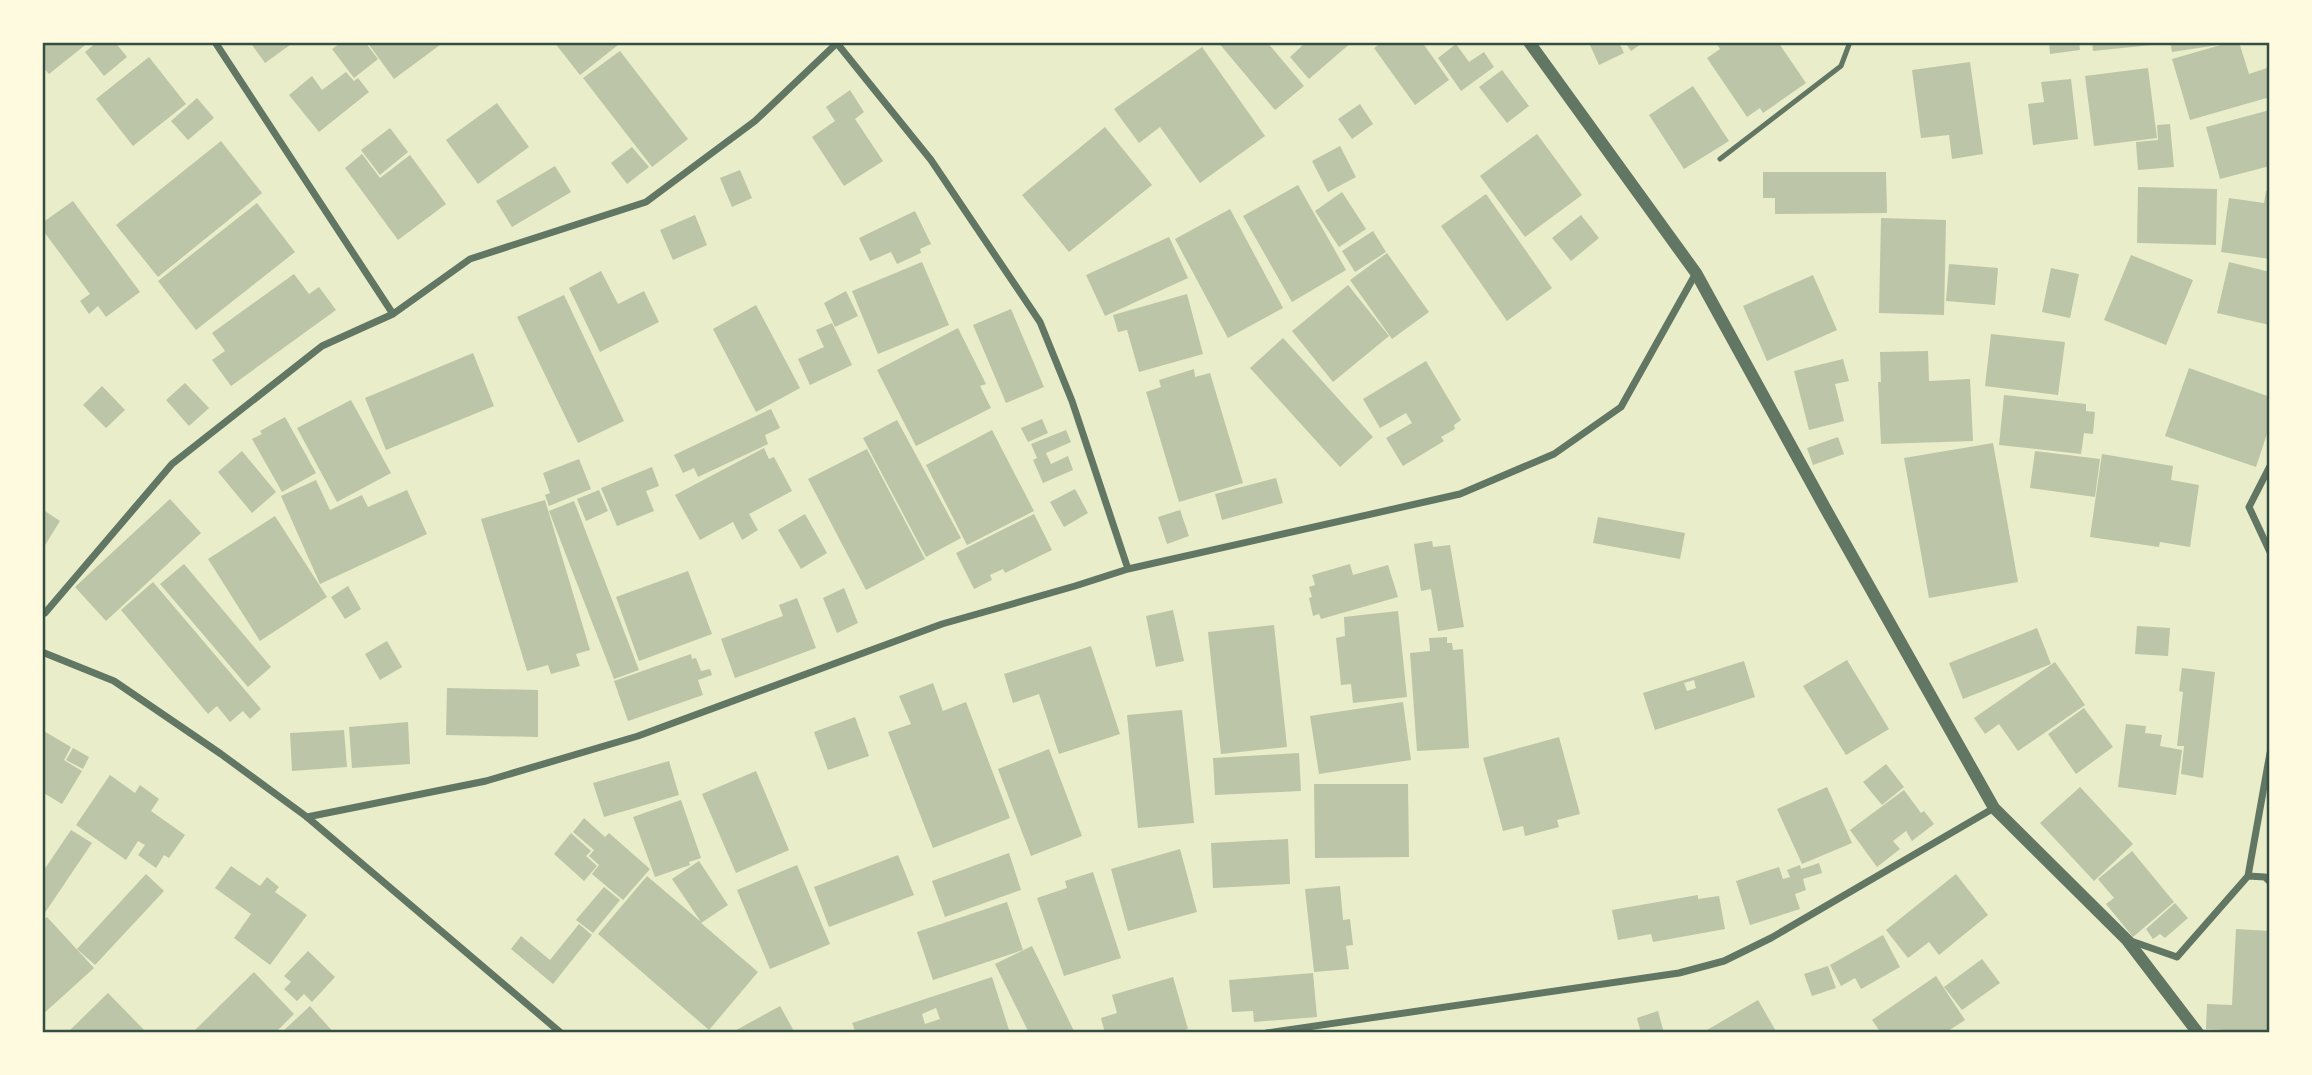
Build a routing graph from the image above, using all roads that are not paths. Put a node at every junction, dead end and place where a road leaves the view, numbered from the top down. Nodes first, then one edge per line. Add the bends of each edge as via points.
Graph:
1 (215, 42) edge
2 (1529, 42) edge
3 (1850, 42) edge
4 (837, 43) edge
5 (1720, 159) dead end
6 (1696, 273) junction
7 (393, 314) junction
8 (2270, 466) edge
9 (2270, 552) edge
10 (1128, 569) junction
11 (43, 614) edge
12 (42, 652) edge
13 (2270, 753) edge
14 (1994, 808) junction
15 (307, 817) junction
16 (2248, 876) junction
17 (2270, 883) edge
18 (2127, 940) junction
19 (561, 1033) edge
20 (1267, 1033) edge
21 (2198, 1033) edge

1 - 7 street
2 - 6 street
3 - 5 lane via 1841,66
4 - 7 street via 755,121 646,202 470,259
4 - 10 street via 931,160 1040,322 1072,401
6 - 10 street via 1621,407 1554,454 1460,494
6 - 14 street
7 - 11 street via 322,346 172,464
8 - 9 street via 2249,507
10 - 15 street via 942,624 638,736 486,780
12 - 15 street via 114,681
13 - 16 street
14 - 18 street
14 - 20 street via 1770,939 1724,961 1679,973
15 - 19 street
16 - 17 street via 2265,877
16 - 18 street via 2178,957
18 - 21 street

